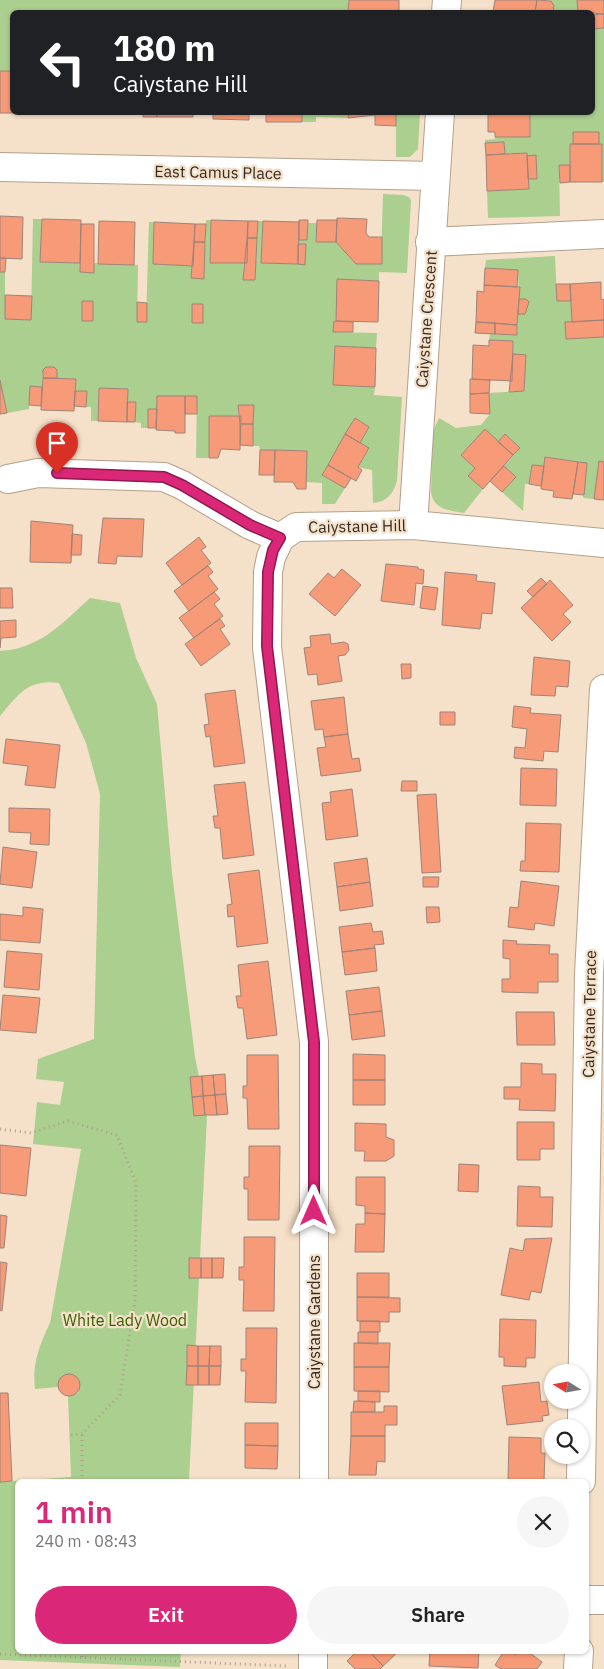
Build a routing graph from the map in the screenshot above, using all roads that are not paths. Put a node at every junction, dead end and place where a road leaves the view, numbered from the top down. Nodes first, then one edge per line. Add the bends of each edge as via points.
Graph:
1 (440, 115) edge
2 (0, 167) edge
3 (435, 176) junction
4 (604, 234) edge
5 (430, 242) junction
6 (8, 479) dead end
7 (413, 525) junction
8 (280, 538) junction
9 (604, 543) edge
10 (604, 689) edge
11 (596, 1079) edge
12 (593, 1340) edge
13 (314, 1479) edge
14 (581, 1479) edge
15 (589, 1600) edge
16 (604, 1600) edge
17 (579, 1654) edge
18 (578, 1669) edge

1 - 3 street, Caiystane Crescent
2 - 3 street, East Camus Place
3 - 5 street, Caiystane Crescent
4 - 5 street
5 - 7 street, Caiystane Crescent
6 - 8 street via 38,473 164,477
7 - 8 street, Caiystane Hill via 296,527
7 - 9 street, Caiystane Hill
8 - 13 street, Caiystane Gardens via 273,550 268,572 267,646 314,1042
10 - 11 street, Caiystane Terrace via 591,903
11 - 12 street, Caiystane Terrace
12 - 14 street, Caiystane Terrace
15 - 16 street
17 - 18 street

